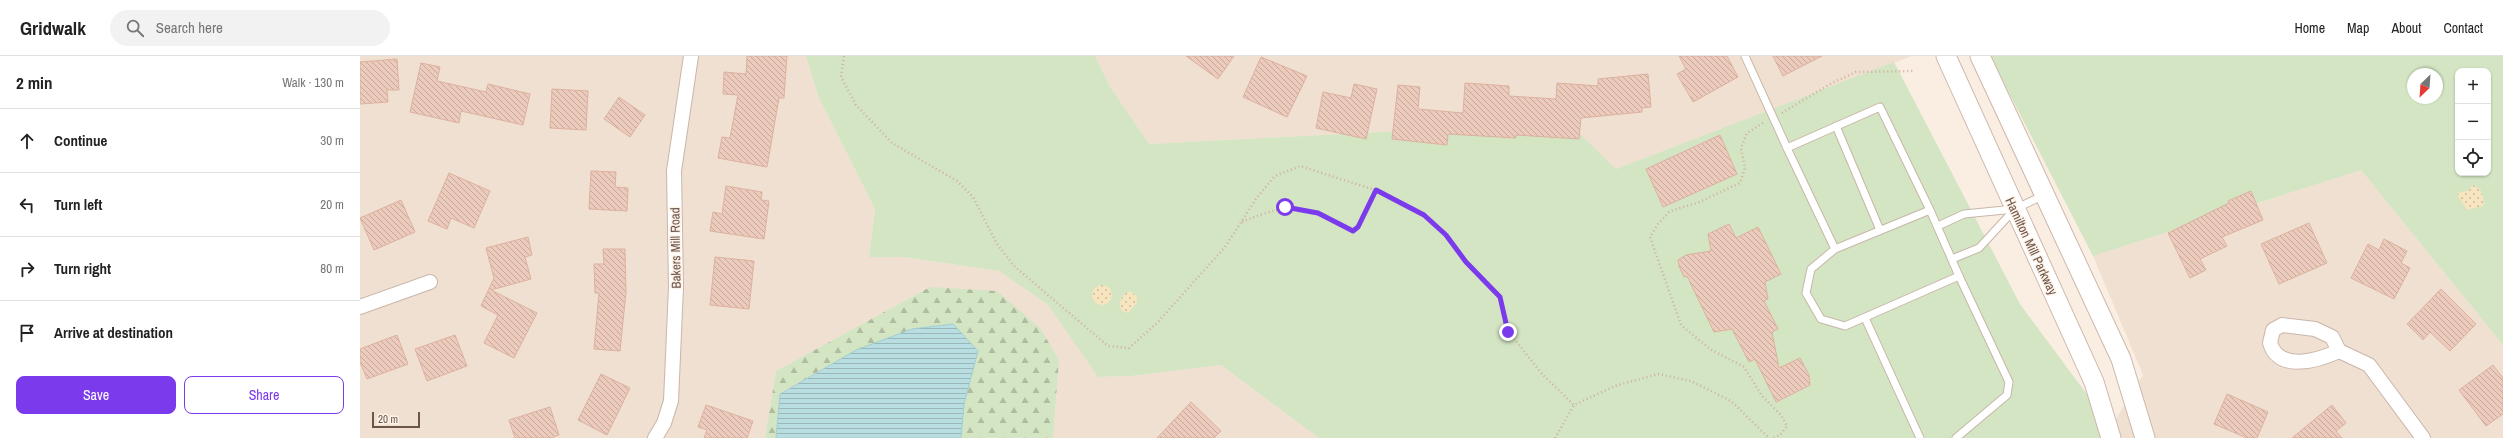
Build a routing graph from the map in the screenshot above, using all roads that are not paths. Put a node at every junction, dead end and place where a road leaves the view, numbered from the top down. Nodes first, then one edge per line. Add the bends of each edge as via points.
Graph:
1 (691, 56) edge
2 (1745, 56) edge
3 (1946, 56) edge
4 (1980, 56) edge
5 (1836, 126) junction
6 (1787, 148) junction
7 (2044, 195) junction
8 (2015, 209) junction
9 (1930, 210) junction
10 (1938, 226) junction
11 (1880, 230) junction
12 (1835, 250) junction
13 (1952, 260) junction
14 (1959, 276) junction
15 (430, 282) dead end
16 (360, 308) edge
17 (1865, 318) junction
18 (2339, 351) dead end
19 (655, 438) edge
20 (1920, 438) edge
21 (1956, 438) edge
22 (2111, 438) edge
23 (2145, 438) edge
24 (2423, 438) edge

1 - 19 street, Bakers Mill Road via 674,171 676,287 671,401 664,423
2 - 6 lane
3 - 8 street, Hamilton Mill Parkway
4 - 7 street
5 - 6 lane
5 - 9 lane via 1880,107
5 - 11 lane
6 - 12 lane
7 - 8 lane
7 - 23 street via 2121,359
8 - 10 lane via 1964,214
8 - 13 lane via 1979,248
8 - 22 street, Hamilton Mill Parkway via 2094,382
9 - 10 lane
9 - 11 lane
10 - 13 lane
11 - 12 lane
12 - 17 lane via 1811,269 1806,293 1821,319 1845,326
13 - 14 lane
14 - 17 lane
14 - 21 lane via 2009,382 2007,395
15 - 16 street
17 - 20 lane
18 - 24 street via 2368,365

